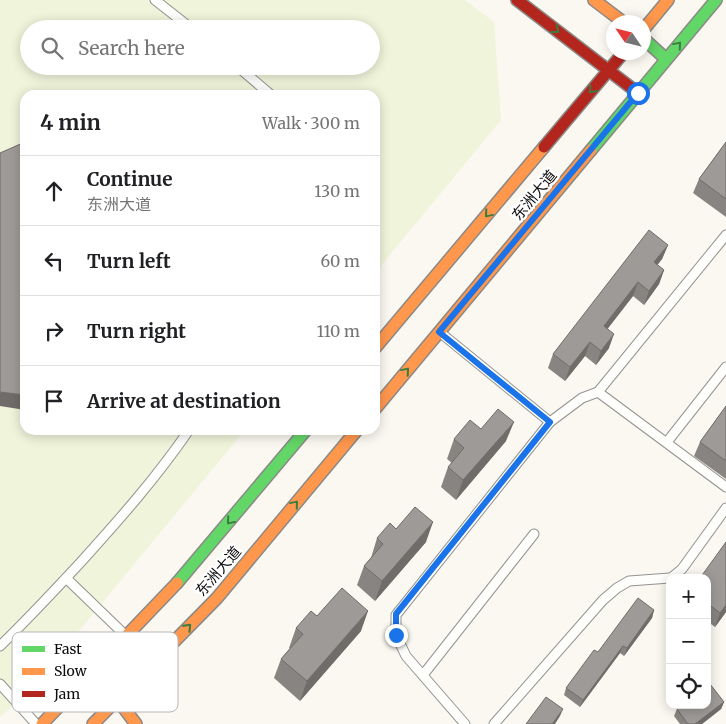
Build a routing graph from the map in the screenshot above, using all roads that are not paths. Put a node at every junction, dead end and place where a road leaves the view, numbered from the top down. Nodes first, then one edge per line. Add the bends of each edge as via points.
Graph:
1 (155, 0) edge
2 (518, 0) edge
3 (594, 0) edge
4 (668, 0) edge
5 (716, 0) edge
6 (614, 15) edge
7 (181, 20) edge
8 (651, 21) edge
9 (651, 45) edge
10 (666, 59) junction
11 (617, 60) edge
12 (608, 71) junction
13 (248, 75) edge
14 (265, 90) edge
15 (638, 93) junction
16 (726, 235) edge
17 (439, 332) junction
18 (380, 342) edge
19 (726, 367) edge
20 (598, 392) junction
21 (380, 403) edge
22 (550, 422) junction
23 (186, 435) edge
24 (302, 435) edge
25 (353, 435) edge
26 (667, 442) junction
27 (726, 487) edge
28 (726, 508) edge
29 (534, 534) dead end
30 (676, 574) edge
31 (66, 578) junction
32 (666, 578) edge
33 (14, 632) edge
34 (122, 632) edge
35 (130, 632) edge
36 (12, 634) edge
37 (178, 637) edge
38 (0, 646) edge
39 (423, 674) junction
40 (0, 684) edge
41 (12, 697) edge
42 (25, 712) edge
43 (53, 712) edge
44 (105, 712) edge
45 (127, 712) edge
46 (36, 724) edge
47 (42, 724) edge
48 (93, 724) edge
49 (136, 724) edge
50 (465, 724) edge
51 (494, 724) edge

1 - 7 lane
2 -> 12 main road
3 - 6 main road
4 - 8 main road
10 -> 5 main road, 东洲大道
9 - 10 main road
10 - 15 main road, 东洲大道
11 - 12 main road, 东洲大道
12 - 15 main road
12 -> 18 main road, 东洲大道
13 - 14 lane
15 - 17 main road, 东洲大道
16 - 20 lane
21 -> 17 main road, 东洲大道
17 - 22 lane
19 - 26 lane
20 - 22 lane via 582,398
20 - 26 lane
22 - 39 lane via 396,614 396,635 406,656
23 - 31 lane via 117,522
24 -> 35 main road, 东洲大道 via 186,573
37 -> 25 main road, 东洲大道 via 217,598
26 - 27 lane
28 - 30 lane
29 - 39 lane
31 - 33 lane
31 - 34 lane
32 - 51 lane via 629,581 617,588
36 - 38 lane
39 - 50 lane
40 - 41 lane
42 - 46 lane
43 - 47 main road, 东洲大道
44 - 48 main road, 东洲大道
45 - 49 main road

